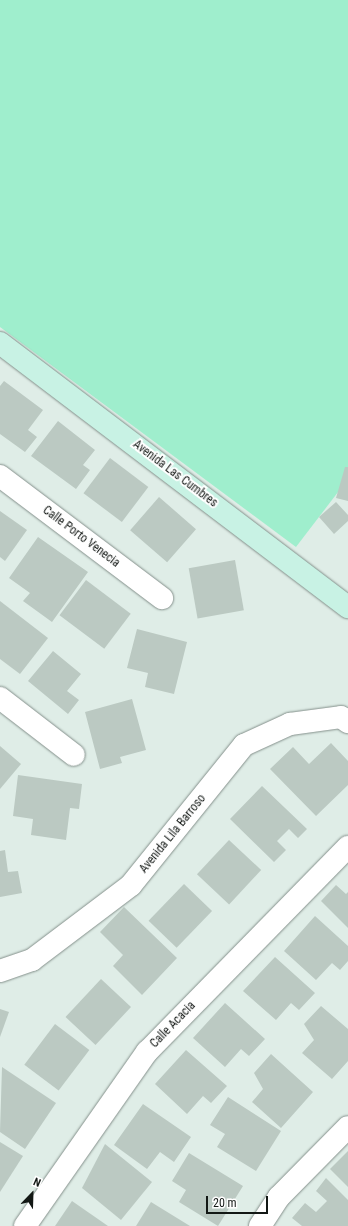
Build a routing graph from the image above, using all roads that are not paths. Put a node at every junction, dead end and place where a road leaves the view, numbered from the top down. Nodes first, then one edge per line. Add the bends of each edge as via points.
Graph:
1 (0, 343) edge
2 (0, 476) edge
3 (162, 598) dead end
4 (348, 607) edge
5 (0, 698) edge
6 (348, 722) edge
7 (74, 755) dead end
8 (348, 847) edge
9 (0, 971) edge
10 (348, 1126) edge
11 (25, 1226) edge
12 (260, 1226) edge

1 - 4 street, Avenida Las Cumbres
2 - 3 street, Calle Porto Venecia
5 - 7 street
6 - 9 street, Avenida Lila Barroso via 341,717 290,724 244,745 131,885 32,960
8 - 11 street, Calle Acacia via 147,1052
10 - 12 street via 279,1197

